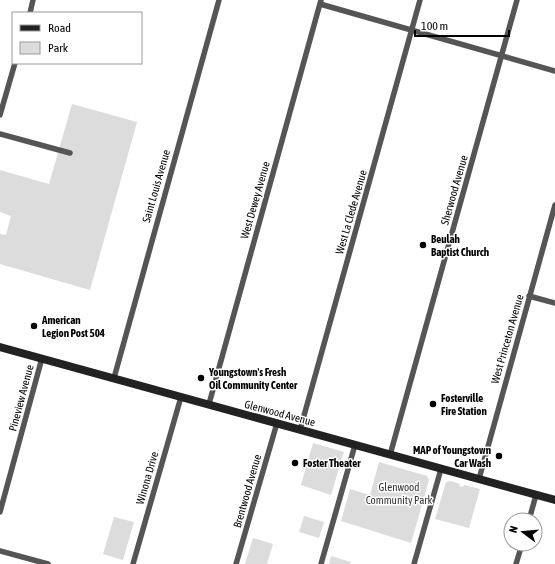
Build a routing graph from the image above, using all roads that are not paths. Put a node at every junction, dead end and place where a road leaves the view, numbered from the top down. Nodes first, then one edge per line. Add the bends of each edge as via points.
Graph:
1 (33, 0) edge
2 (219, 0) edge
3 (420, 0) edge
4 (517, 0) edge
5 (321, 2) edge
6 (30, 12) edge
7 (412, 31) junction
8 (502, 56) junction
9 (15, 64) edge
10 (555, 71) edge
11 (0, 115) edge
12 (0, 134) edge
13 (70, 153) dead end
14 (555, 205) edge
15 (530, 296) junction
16 (555, 304) edge
17 (0, 347) edge
18 (42, 358) junction
19 (114, 378) junction
20 (181, 398) junction
21 (209, 404) junction
22 (277, 423) junction
23 (300, 430) junction
24 (355, 445) junction
25 (390, 455) junction
26 (442, 469) junction
27 (479, 479) junction
28 (536, 495) junction
29 (555, 500) edge
30 (0, 512) edge
31 (531, 512) edge
32 (0, 551) edge
33 (520, 552) edge
34 (48, 564) edge
35 (133, 564) edge
36 (236, 564) edge
37 (321, 564) edge
38 (414, 564) edge
39 (516, 564) edge

1 - 6 street
2 - 19 street, Saint Louis Avenue
3 - 7 street, West La Clede Avenue
4 - 8 street, Sherwood Avenue
5 - 7 street
5 - 21 street, West Dewey Avenue
7 - 8 street
7 - 23 street, West La Clede Avenue
8 - 10 street
8 - 25 street, Sherwood Avenue
9 - 11 street
12 - 13 street
14 - 15 street, West Princeton Avenue
15 - 16 street
15 - 27 street, West Princeton Avenue
17 - 18 main road, Glenwood Avenue
18 - 19 main road, Glenwood Avenue
18 - 30 street, Pineview Avenue
19 - 20 main road, Glenwood Avenue
20 - 21 main road, Glenwood Avenue
20 - 35 street, Winona Drive
21 - 22 main road, Glenwood Avenue
22 - 23 main road, Glenwood Avenue
22 - 36 street, Brentwood Avenue
23 - 24 main road, Glenwood Avenue
24 - 25 main road, Glenwood Avenue
24 - 37 street
25 - 26 main road, Glenwood Avenue
26 - 27 main road, Glenwood Avenue
26 - 38 street
27 - 28 main road, Glenwood Avenue
28 - 29 main road, Glenwood Avenue
28 - 31 street
32 - 34 street
33 - 39 street

